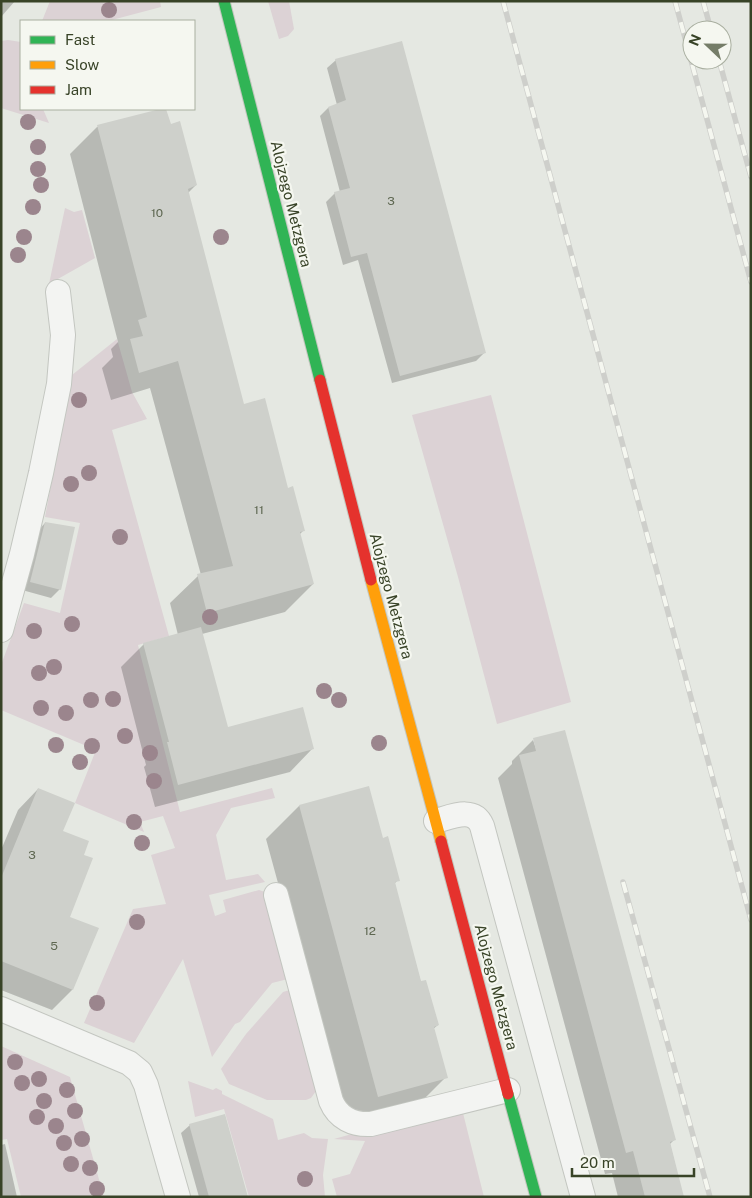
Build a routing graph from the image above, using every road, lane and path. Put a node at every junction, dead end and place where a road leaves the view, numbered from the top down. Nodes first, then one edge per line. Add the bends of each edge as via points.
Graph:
1 (224, 1) edge
2 (58, 292) dead end
3 (1, 630) edge
4 (436, 821) junction
5 (276, 895) dead end
6 (1, 1009) edge
7 (508, 1090) junction
8 (178, 1197) edge
9 (536, 1197) edge
10 (583, 1197) edge

1 - 4 main road, Alojzego Metzgera via 315,363
2 - 3 lane via 63,335 58,390 22,554
4 - 7 main road, Alojzego Metzgera
4 - 10 lane via 469,814 477,817 482,826
5 - 7 lane via 331,1101 343,1117 356,1123 370,1124
6 - 8 lane via 129,1063 140,1072 151,1099
7 - 9 main road, Alojzego Metzgera

